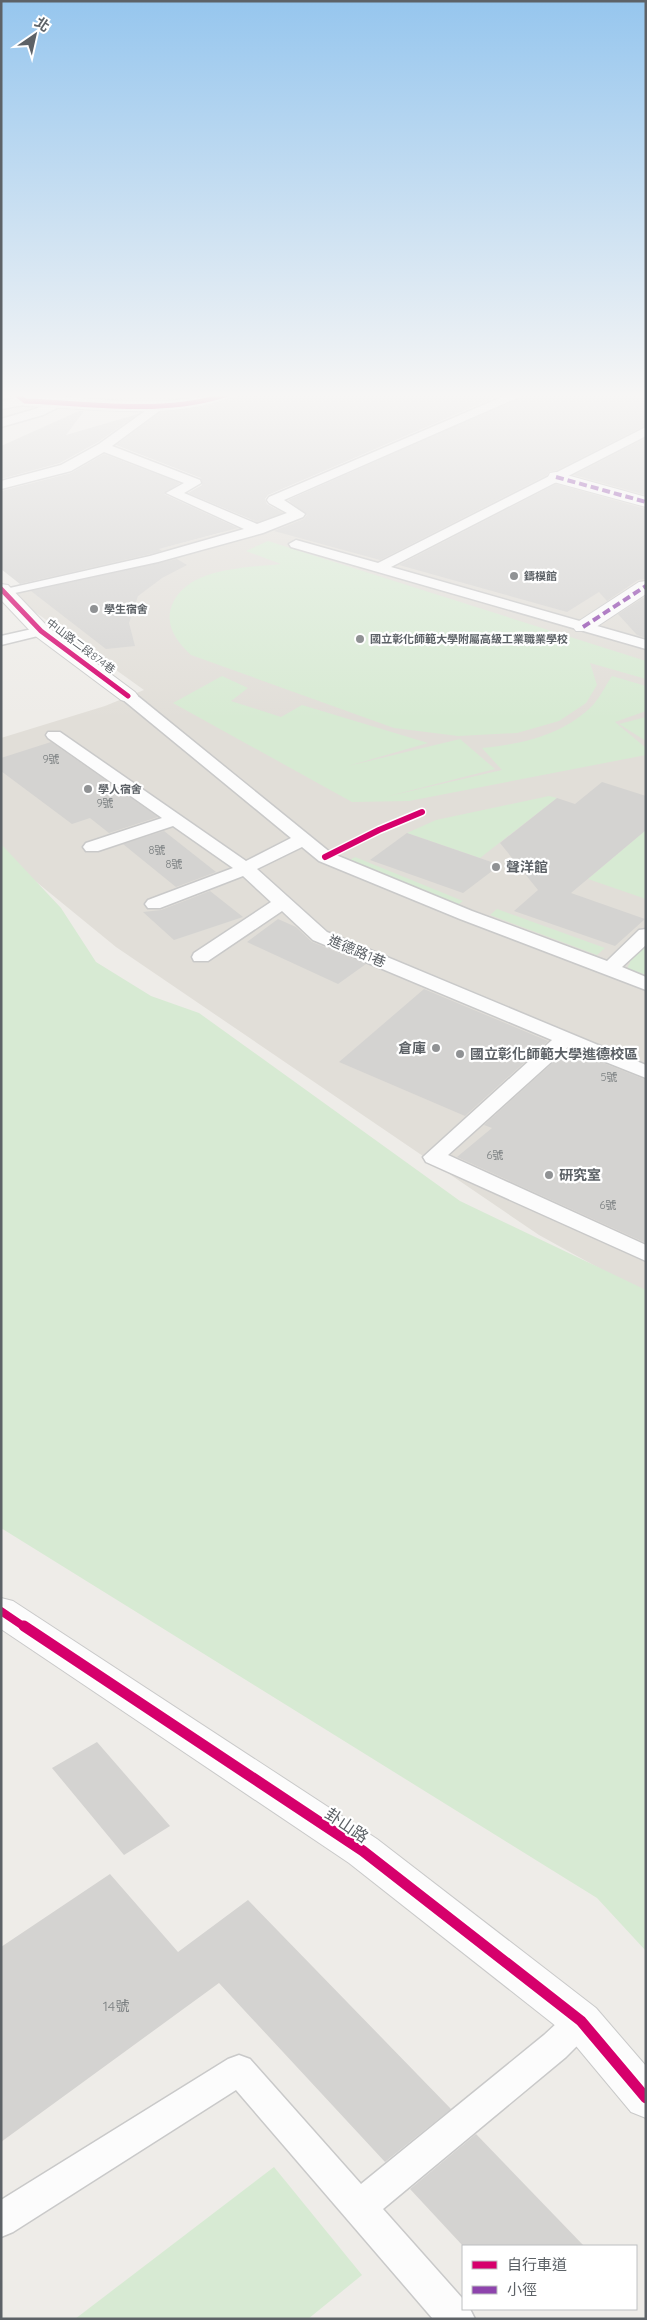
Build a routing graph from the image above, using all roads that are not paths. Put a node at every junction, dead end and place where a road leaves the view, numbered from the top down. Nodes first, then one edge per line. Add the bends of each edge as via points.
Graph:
1 (194, 502) edge
2 (278, 502) edge
3 (507, 502) edge
4 (258, 530) junction
5 (296, 544) dead end
6 (379, 568) junction
7 (646, 586) edge
8 (3, 591) edge
9 (583, 626) junction
10 (41, 631) junction
11 (1, 641) edge
12 (646, 645) edge
13 (128, 696) joint
14 (54, 735) dead end
15 (173, 820) junction
16 (304, 840) junction
17 (92, 847) dead end
18 (245, 868) junction
19 (282, 902) junction
20 (154, 904) dead end
21 (646, 934) edge
22 (201, 957) dead end
23 (610, 969) junction
24 (646, 984) edge
25 (565, 1038) junction
26 (646, 1072) edge
27 (646, 1254) edge
28 (1, 1612) edge
29 (581, 2020) junction
30 (646, 2098) edge
31 (360, 2207) junction
32 (1, 2220) edge
33 (457, 2319) edge

1 - 4 lane
2 - 4 lane via 298,514
3 - 6 lane
4 - 8 lane via 175,555
5 - 6 lane
6 - 9 lane
7 - 9 street
8 - 10 street, 中山路二段874巷
9 - 12 lane
10 - 11 lane
10 - 13 street, 中山路二段874巷
13 - 16 lane
14 - 15 lane, 進德路1巷
15 - 17 lane
15 - 18 lane, 進德路1巷
16 - 18 lane
16 - 23 lane via 325,857
18 - 19 lane, 進德路1巷
18 - 20 lane via 224,879
19 - 22 lane
19 - 25 lane, 進德路1巷 via 320,936
21 - 23 lane
23 - 24 lane
25 - 26 lane, 進德路1巷
25 - 27 lane via 434,1157
28 - 29 street, 卦山路 via 362,1851
29 - 30 street, 卦山路
29 - 31 lane via 556,2046
31 - 32 lane via 239,2070
31 - 33 lane

